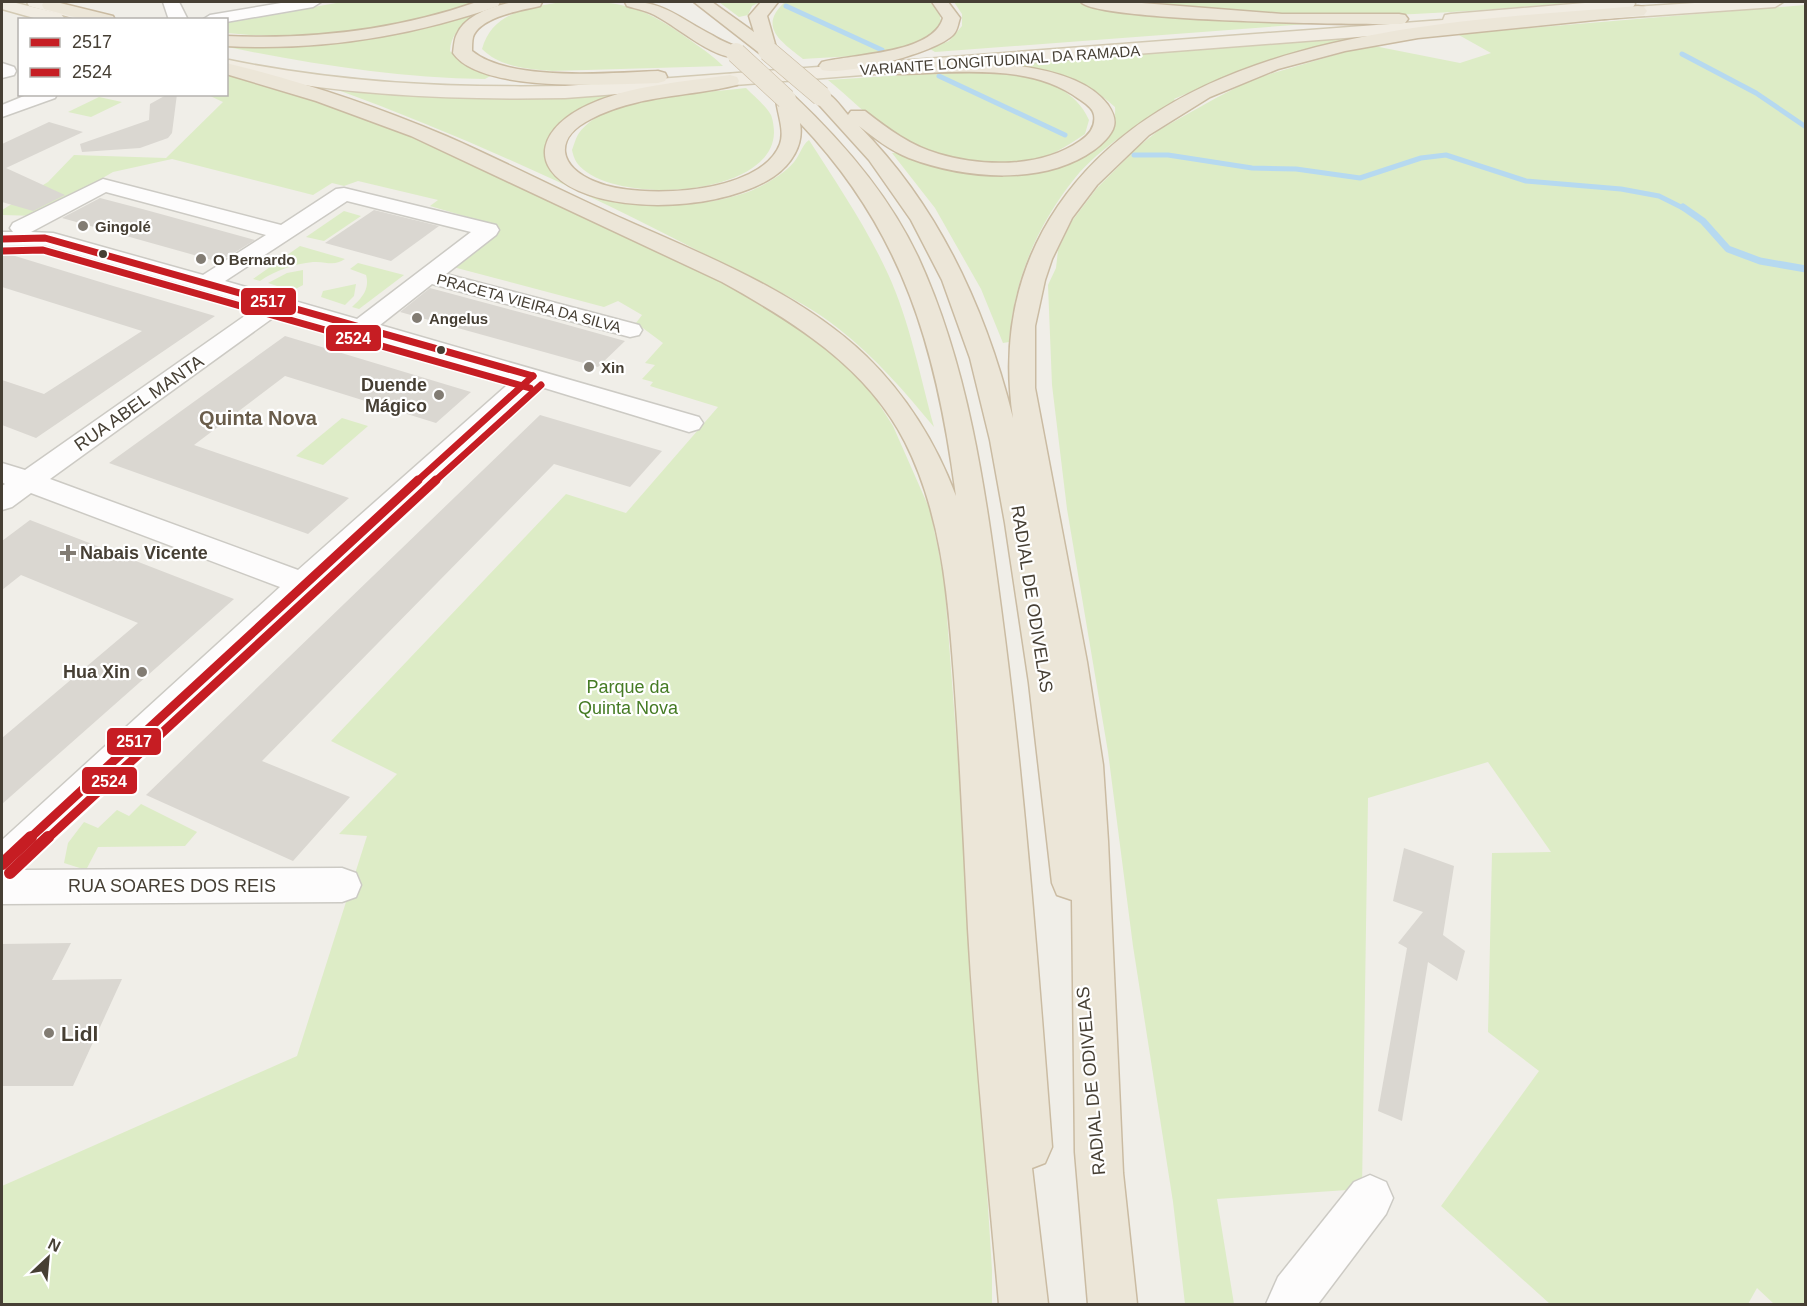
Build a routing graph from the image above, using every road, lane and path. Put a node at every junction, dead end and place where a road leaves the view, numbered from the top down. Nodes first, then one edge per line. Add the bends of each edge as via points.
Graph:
1 (171, 2) edge
2 (313, 2) edge
3 (492, 2) edge
4 (534, 2) edge
5 (633, 2) edge
6 (672, 2) edge
7 (702, 2) edge
8 (770, 2) edge
9 (940, 2) edge
10 (1089, 2) edge
11 (1775, 2) edge
12 (2, 4) edge
13 (1639, 6) edge
14 (48, 9) edge
15 (88, 18) edge
16 (96, 18) edge
17 (177, 18) edge
18 (221, 18) edge
19 (228, 41) edge
20 (768, 51) junction
21 (736, 53) junction
22 (228, 57) edge
23 (228, 67) edge
24 (228, 68) edge
25 (897, 68) junction
26 (725, 78) junction
27 (824, 81) junction
28 (43, 96) edge
29 (786, 99) junction
30 (2, 111) edge
31 (8, 231) edge
32 (285, 233) junction
33 (428, 276) junction
34 (205, 284) junction
35 (276, 305) junction
36 (359, 329) junction
37 (630, 330) dead end
38 (533, 376) junction
39 (690, 423) dead end
40 (15, 477) edge
41 (2, 500) edge
42 (303, 584) junction
43 (2, 864) edge
44 (342, 885) dead end
45 (2, 887) edge
46 (1100, 1175) junction
47 (1370, 1198) dead end
48 (1024, 1305) edge
49 (1036, 1305) edge
50 (1112, 1305) edge
51 (1290, 1305) edge

1 - 17 street
2 - 18 street
3 - 19 highway via 441,19 370,34 286,42
4 - 26 highway via 502,10 476,24 463,40 465,56 488,69 535,77
5 - 21 highway via 663,12
6 - 21 highway
7 - 20 highway, RADIAL DE ODIVELAS
8 - 20 highway via 758,16
9 - 27 highway via 948,9 951,21 950,27 935,40
10 - 13 highway via 1233,16 1342,20
11 - 13 main road, VARIANTE LONGITUDINAL DA RAMADA
12 - 14 main road
13 - 25 main road, VARIANTE LONGITUDINAL DA RAMADA
13 - 27 main road, VARIANTE LONGITUDINAL DA RAMADA
13 - 46 highway via 1401,35 1323,52 1246,76 1190,102 1130,140 1083,186 1047,242 1025,310 1022,393 1084,751
14 - 15 main road
14 - 16 highway
20 - 27 highway, RADIAL DE ODIVELAS, bridge
21 - 29 highway, bridge
22 - 26 main road, VARIANTE LONGITUDINAL DA RAMADA via 332,77 439,86 553,86
23 - 26 main road, VARIANTE LONGITUDINAL DA RAMADA via 318,83 459,94 565,92
24 - 48 highway via 324,97 420,133 745,286 789,310 847,352 900,410 919,441 942,495 957,556 974,716 995,1020
25 - 26 main road, VARIANTE LONGITUDINAL DA RAMADA
25 - 27 highway via 985,67 1052,78 1081,90 1098,104 1104,120 1102,128 1092,143 1053,162 1013,168 964,166 914,153 877,130
26 - 27 main road, VARIANTE LONGITUDINAL DA RAMADA
26 - 29 highway via 595,109 560,134 554,160 571,178 588,188 630,198 678,198 729,189 769,170 785,155 792,135
27 - 46 highway, RADIAL DE ODIVELAS via 931,236 971,322 992,390 1021,522 1060,785 1089,1037
28 - 30 street
29 - 49 highway via 856,174 905,255 936,335 959,427 994,676 1018,960
31 - 32 street via 103,185
31 - 34 street
32 - 33 street, PRACETA VIEIRA DA SILVA via 344,194 488,230
32 - 34 street, PRACETA VIEIRA DA SILVA
33 - 36 street, PRACETA VIEIRA DA SILVA
33 - 37 street, PRACETA VIEIRA DA SILVA
34 - 35 street
35 - 36 street
35 - 40 street, RUA ABEL MANTA
36 - 38 street
38 - 39 street
38 - 42 street
40 - 41 street, RUA ABEL MANTA
40 - 42 street
42 - 43 street
44 - 45 street, RUA SOARES DOS REIS
46 - 50 highway, RADIAL DE ODIVELAS
47 - 51 street

